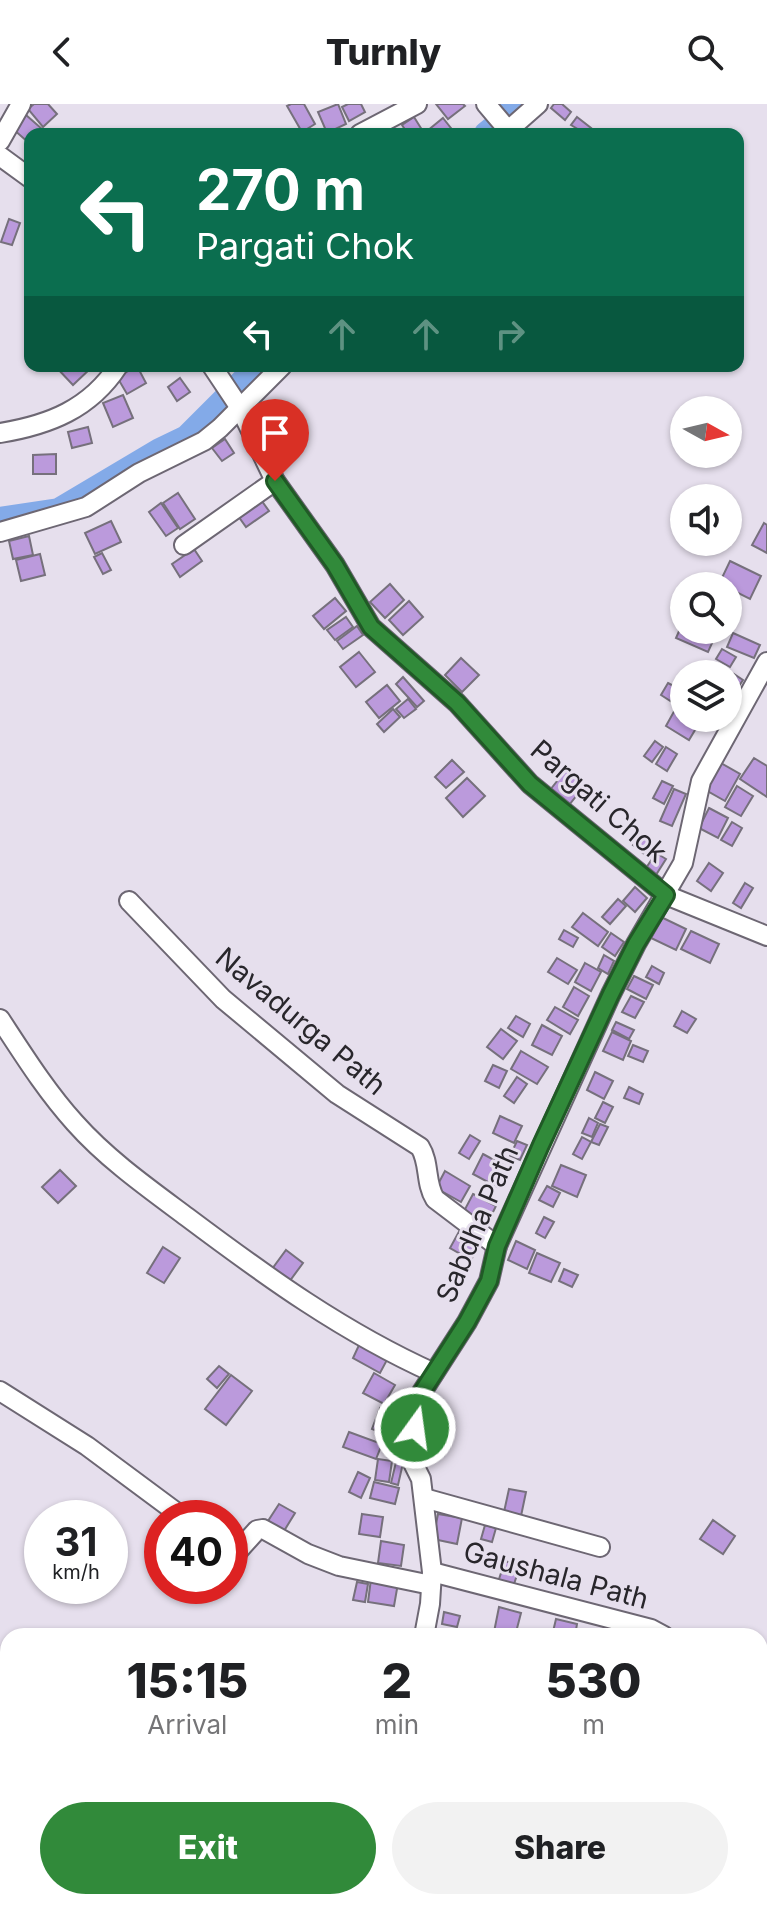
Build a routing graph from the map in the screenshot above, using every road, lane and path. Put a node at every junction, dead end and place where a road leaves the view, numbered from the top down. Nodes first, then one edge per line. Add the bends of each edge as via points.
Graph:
1 (21, 104) edge
2 (417, 104) edge
3 (486, 104) edge
4 (538, 104) edge
5 (371, 128) edge
6 (503, 128) edge
7 (511, 128) edge
8 (0, 141) edge
9 (0, 156) edge
10 (24, 174) edge
11 (114, 372) edge
12 (216, 372) edge
13 (276, 372) edge
14 (239, 406) junction
15 (0, 433) edge
16 (275, 481) junction
17 (0, 532) edge
18 (184, 545) dead end
19 (767, 662) edge
20 (666, 895) junction
21 (129, 901) dead end
22 (767, 936) edge
23 (0, 1019) edge
24 (497, 1246) junction
25 (434, 1373) junction
26 (0, 1391) edge
27 (424, 1498) junction
28 (160, 1500) edge
29 (248, 1540) edge
30 (600, 1547) dead end
31 (432, 1578) junction
32 (425, 1628) edge
33 (647, 1628) edge

1 - 8 street
2 - 5 street
3 - 6 street
4 - 7 street
9 - 10 street
11 - 15 street via 85,403 31,428
12 - 14 street, Pargati Chok
13 - 14 street
14 - 16 street, Pargati Chok
14 - 17 street via 204,441 86,507
16 - 18 street
16 - 20 street, Pargati Chok via 371,627 457,703 530,784
19 - 20 street, Sabdha Path via 701,781 688,850
20 - 22 street, Pargati Chok
20 - 24 street, Sabdha Path via 611,994
21 - 24 street, Navadurga Path via 223,999 337,1094 420,1147 435,1199
23 - 25 street via 75,1124 125,1171 318,1311 380,1349
24 - 25 street, Sabdha Path via 489,1281
25 - 27 street, Sabdha Path via 416,1410 411,1459
26 - 28 street
27 - 30 street
27 - 31 street, Sabdha Path
29 - 31 street, Gaushala Path via 263,1529 339,1566
31 - 32 street, Sabdha Path
31 - 33 street, Gaushala Path

